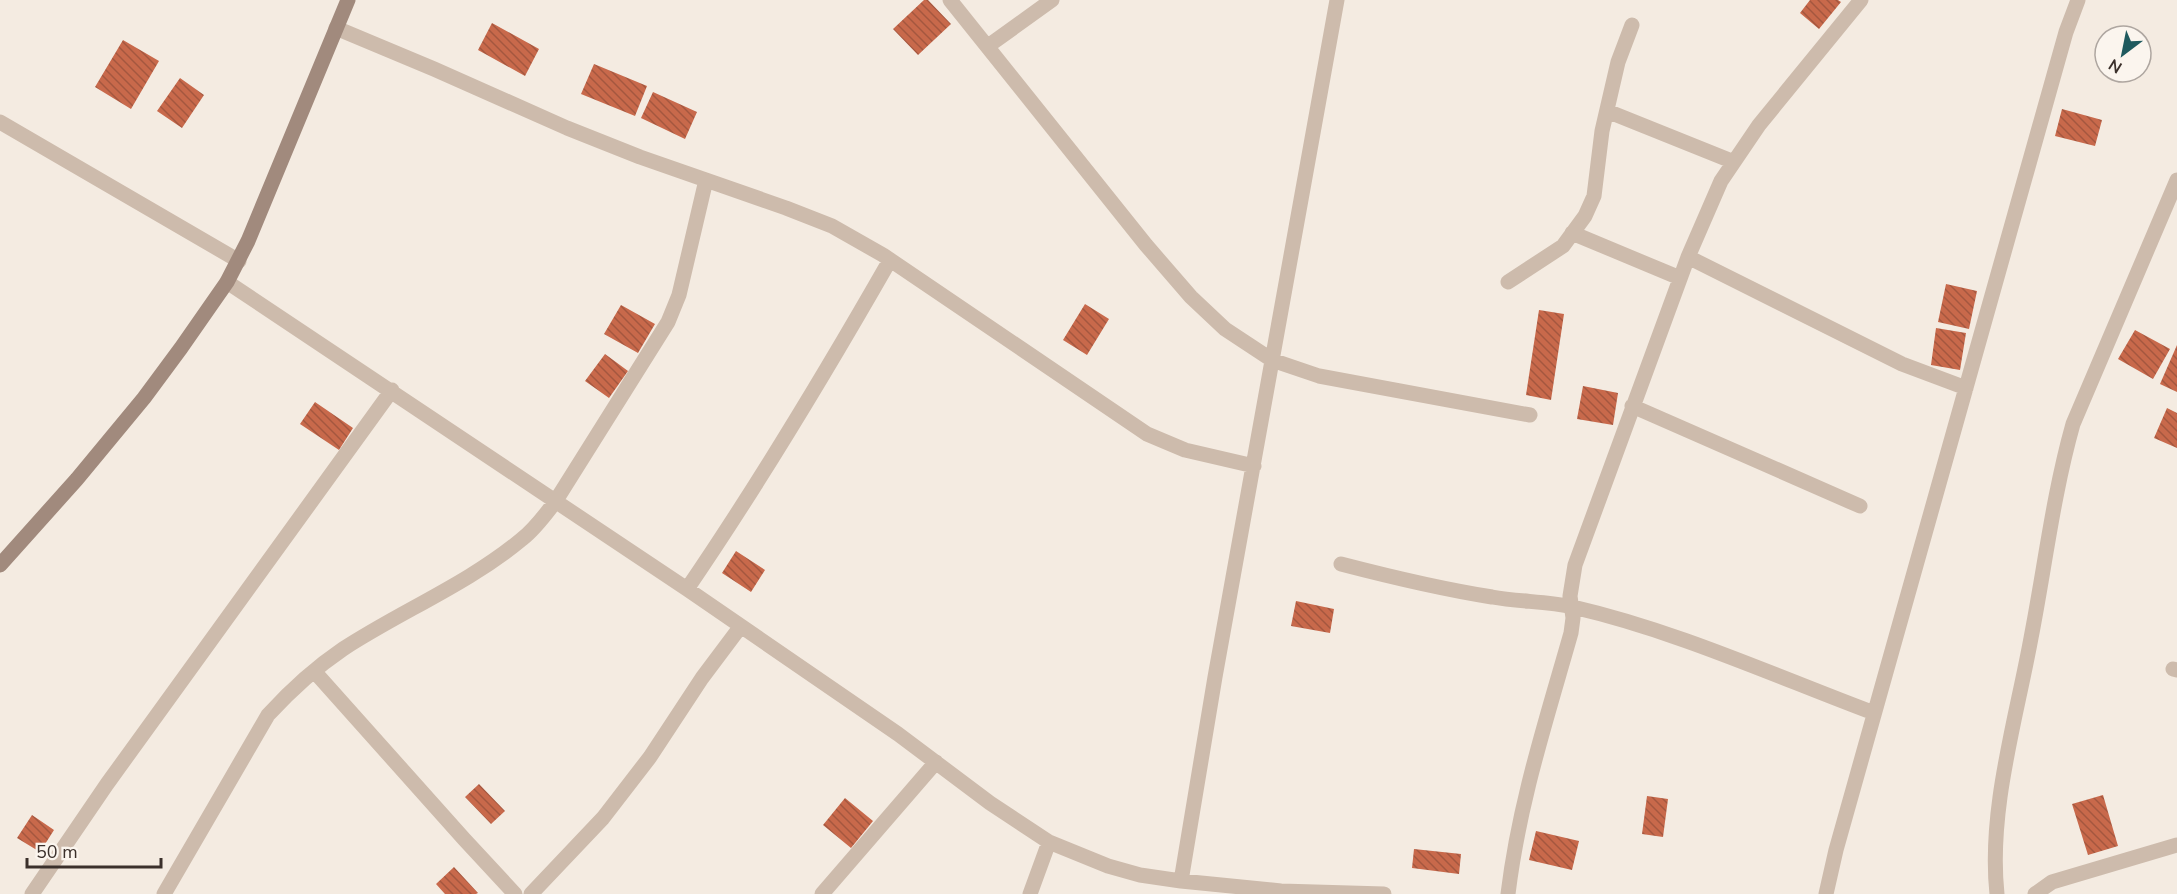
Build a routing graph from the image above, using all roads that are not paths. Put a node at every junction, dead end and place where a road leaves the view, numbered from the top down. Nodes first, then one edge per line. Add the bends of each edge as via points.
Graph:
1 (348, 0) edge
2 (950, 0) edge
3 (1052, 0) edge
4 (1338, 0) edge
5 (1861, 0) edge
6 (2078, 0) edge
7 (1632, 25) dead end
8 (336, 28) junction
9 (988, 46) junction
10 (1606, 111) junction
11 (0, 122) edge
12 (1734, 162) junction
13 (706, 180) junction
14 (2177, 180) edge
15 (1572, 233) junction
16 (1688, 257) junction
17 (890, 260) junction
18 (239, 261) junction
19 (1680, 278) junction
20 (227, 282) junction
21 (1508, 282) dead end
22 (1272, 360) junction
23 (1966, 388) junction
24 (392, 390) junction
25 (1632, 406) junction
26 (1530, 415) dead end
27 (1254, 466) junction
28 (555, 502) junction
29 (1860, 506) dead end
30 (1341, 564) dead end
31 (0, 566) edge
32 (687, 589) junction
33 (1571, 606) junction
34 (741, 626) junction
35 (315, 671) junction
36 (1874, 713) junction
37 (936, 762) junction
38 (1049, 842) junction
39 (2177, 846) edge
40 (1181, 881) junction
41 (2050, 888) edge
42 (1281, 892) edge
43 (33, 894) edge
44 (164, 894) edge
45 (515, 894) edge
46 (531, 894) edge
47 (822, 894) edge
48 (1030, 894) edge
49 (1384, 894) edge
50 (1508, 894) edge
51 (1826, 894) edge
52 (1996, 894) edge
53 (2035, 894) edge

1 - 8 main road
2 - 9 street
3 - 9 street
4 - 22 street
5 - 12 street via 1766,116
6 - 23 street
7 - 10 street
8 - 13 street via 567,128
8 - 18 main road
9 - 22 street via 1191,297 1225,329
10 - 12 street
10 - 15 street via 1594,196 1586,216
11 - 18 street
12 - 16 street via 1721,181
13 - 17 street via 831,226
13 - 28 street via 679,295 668,322
14 - 52 street via 2073,424 2062,462 1996,832
15 - 19 street
15 - 21 street via 1563,246
16 - 19 street
16 - 23 street via 1902,364
17 - 27 street via 1147,434 1185,450
17 - 32 street via 819,384
18 - 20 main road
19 - 25 street
20 - 24 street
20 - 31 main road via 144,398
22 - 26 street via 1319,376
22 - 27 street
23 - 36 street
24 - 28 street
24 - 43 street via 107,784
25 - 29 street
25 - 33 street via 1575,565
27 - 40 street
28 - 32 street
28 - 35 street via 522,539 486,565 343,650
30 - 33 street via 1471,594
32 - 34 street
33 - 36 street via 1720,653
33 - 50 street via 1571,633 1534,756 1513,850
34 - 37 street
34 - 46 street via 637,775 603,818
35 - 44 street via 268,715
35 - 45 street
36 - 51 street
37 - 38 street
37 - 47 street
38 - 40 street via 1108,866
38 - 48 street
39 - 41 street
40 - 42 street
41 - 53 street
42 - 49 street

